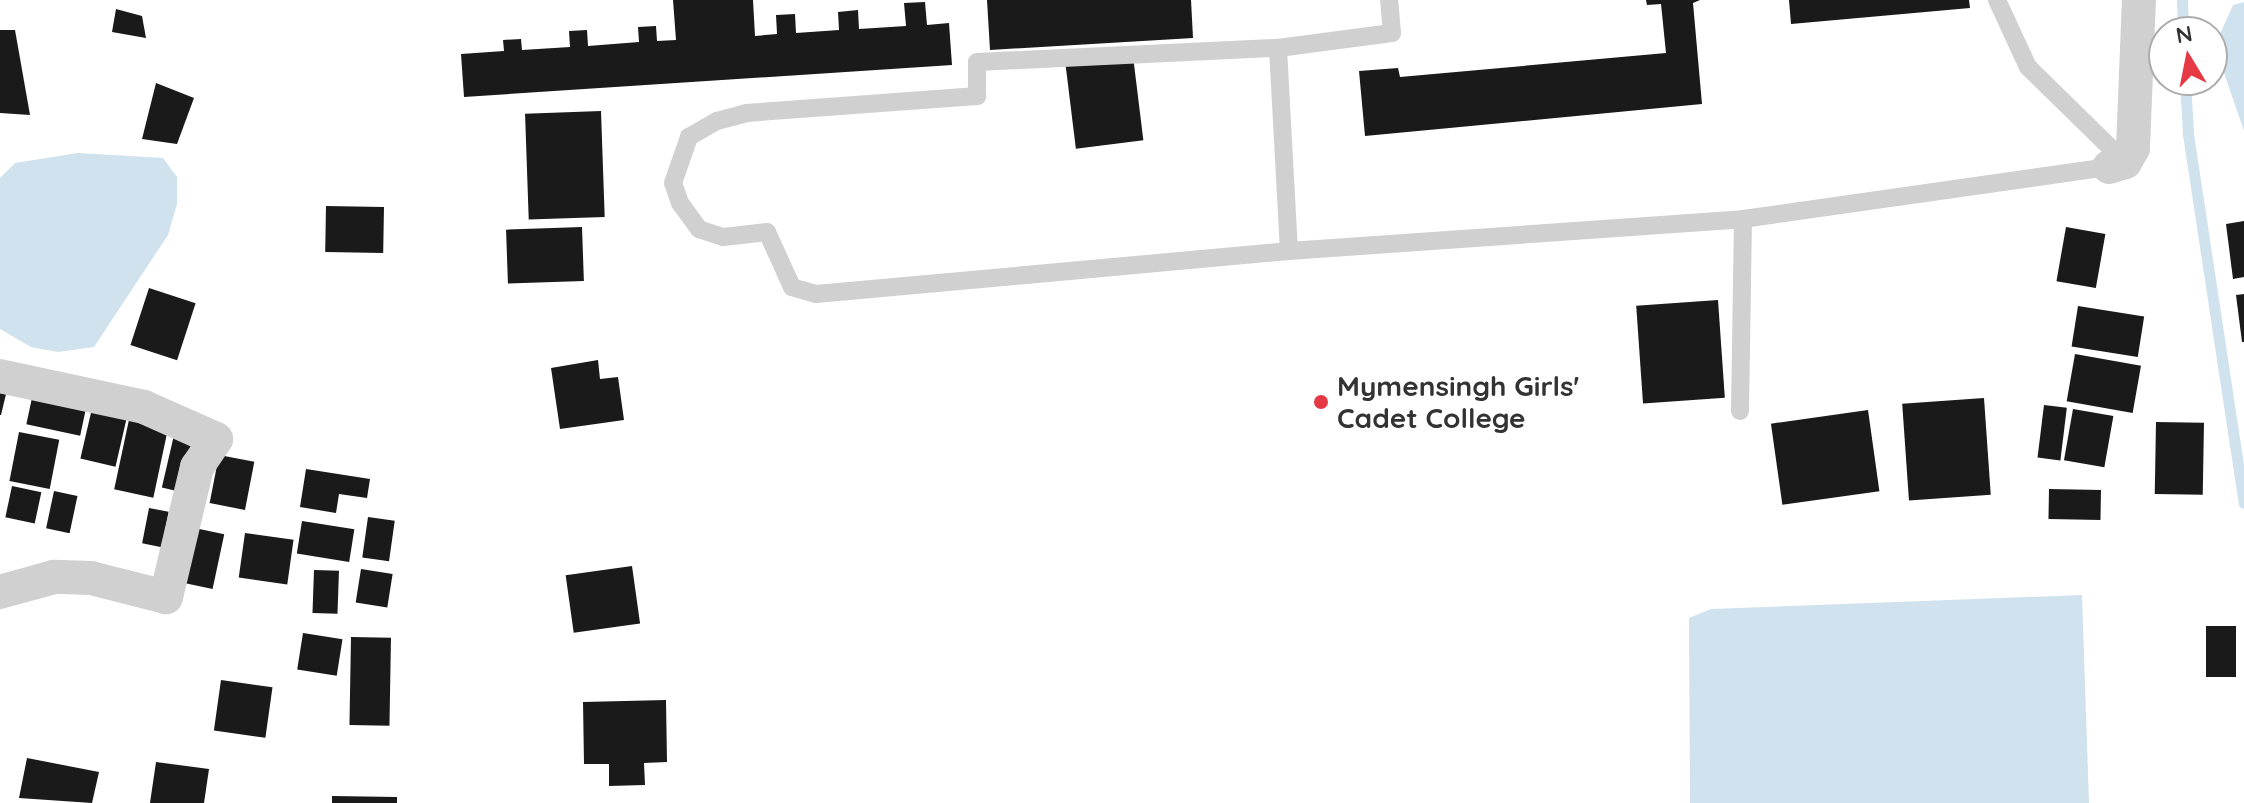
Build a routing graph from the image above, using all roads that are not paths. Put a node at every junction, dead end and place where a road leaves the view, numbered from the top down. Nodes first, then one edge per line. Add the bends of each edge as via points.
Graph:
1 (1389, 0) edge
2 (1997, 0) edge
3 (2139, 0) edge
4 (1278, 48) junction
5 (2117, 165) junction
6 (1743, 219) junction
7 (1289, 251) junction
8 (0, 376) edge
9 (1740, 411) dead end
10 (0, 592) edge

1 - 4 lane via 1392,33
2 - 5 lane via 2028,67
3 - 5 street via 2133,148
4 - 7 lane
4 - 7 lane via 977,62 977,96 746,113 689,137 673,183 699,229 723,237 767,232 792,287 816,294
5 - 6 lane
6 - 7 lane
6 - 9 lane
8 - 10 street via 144,407 216,439 197,467 166,597 91,578 54,577

